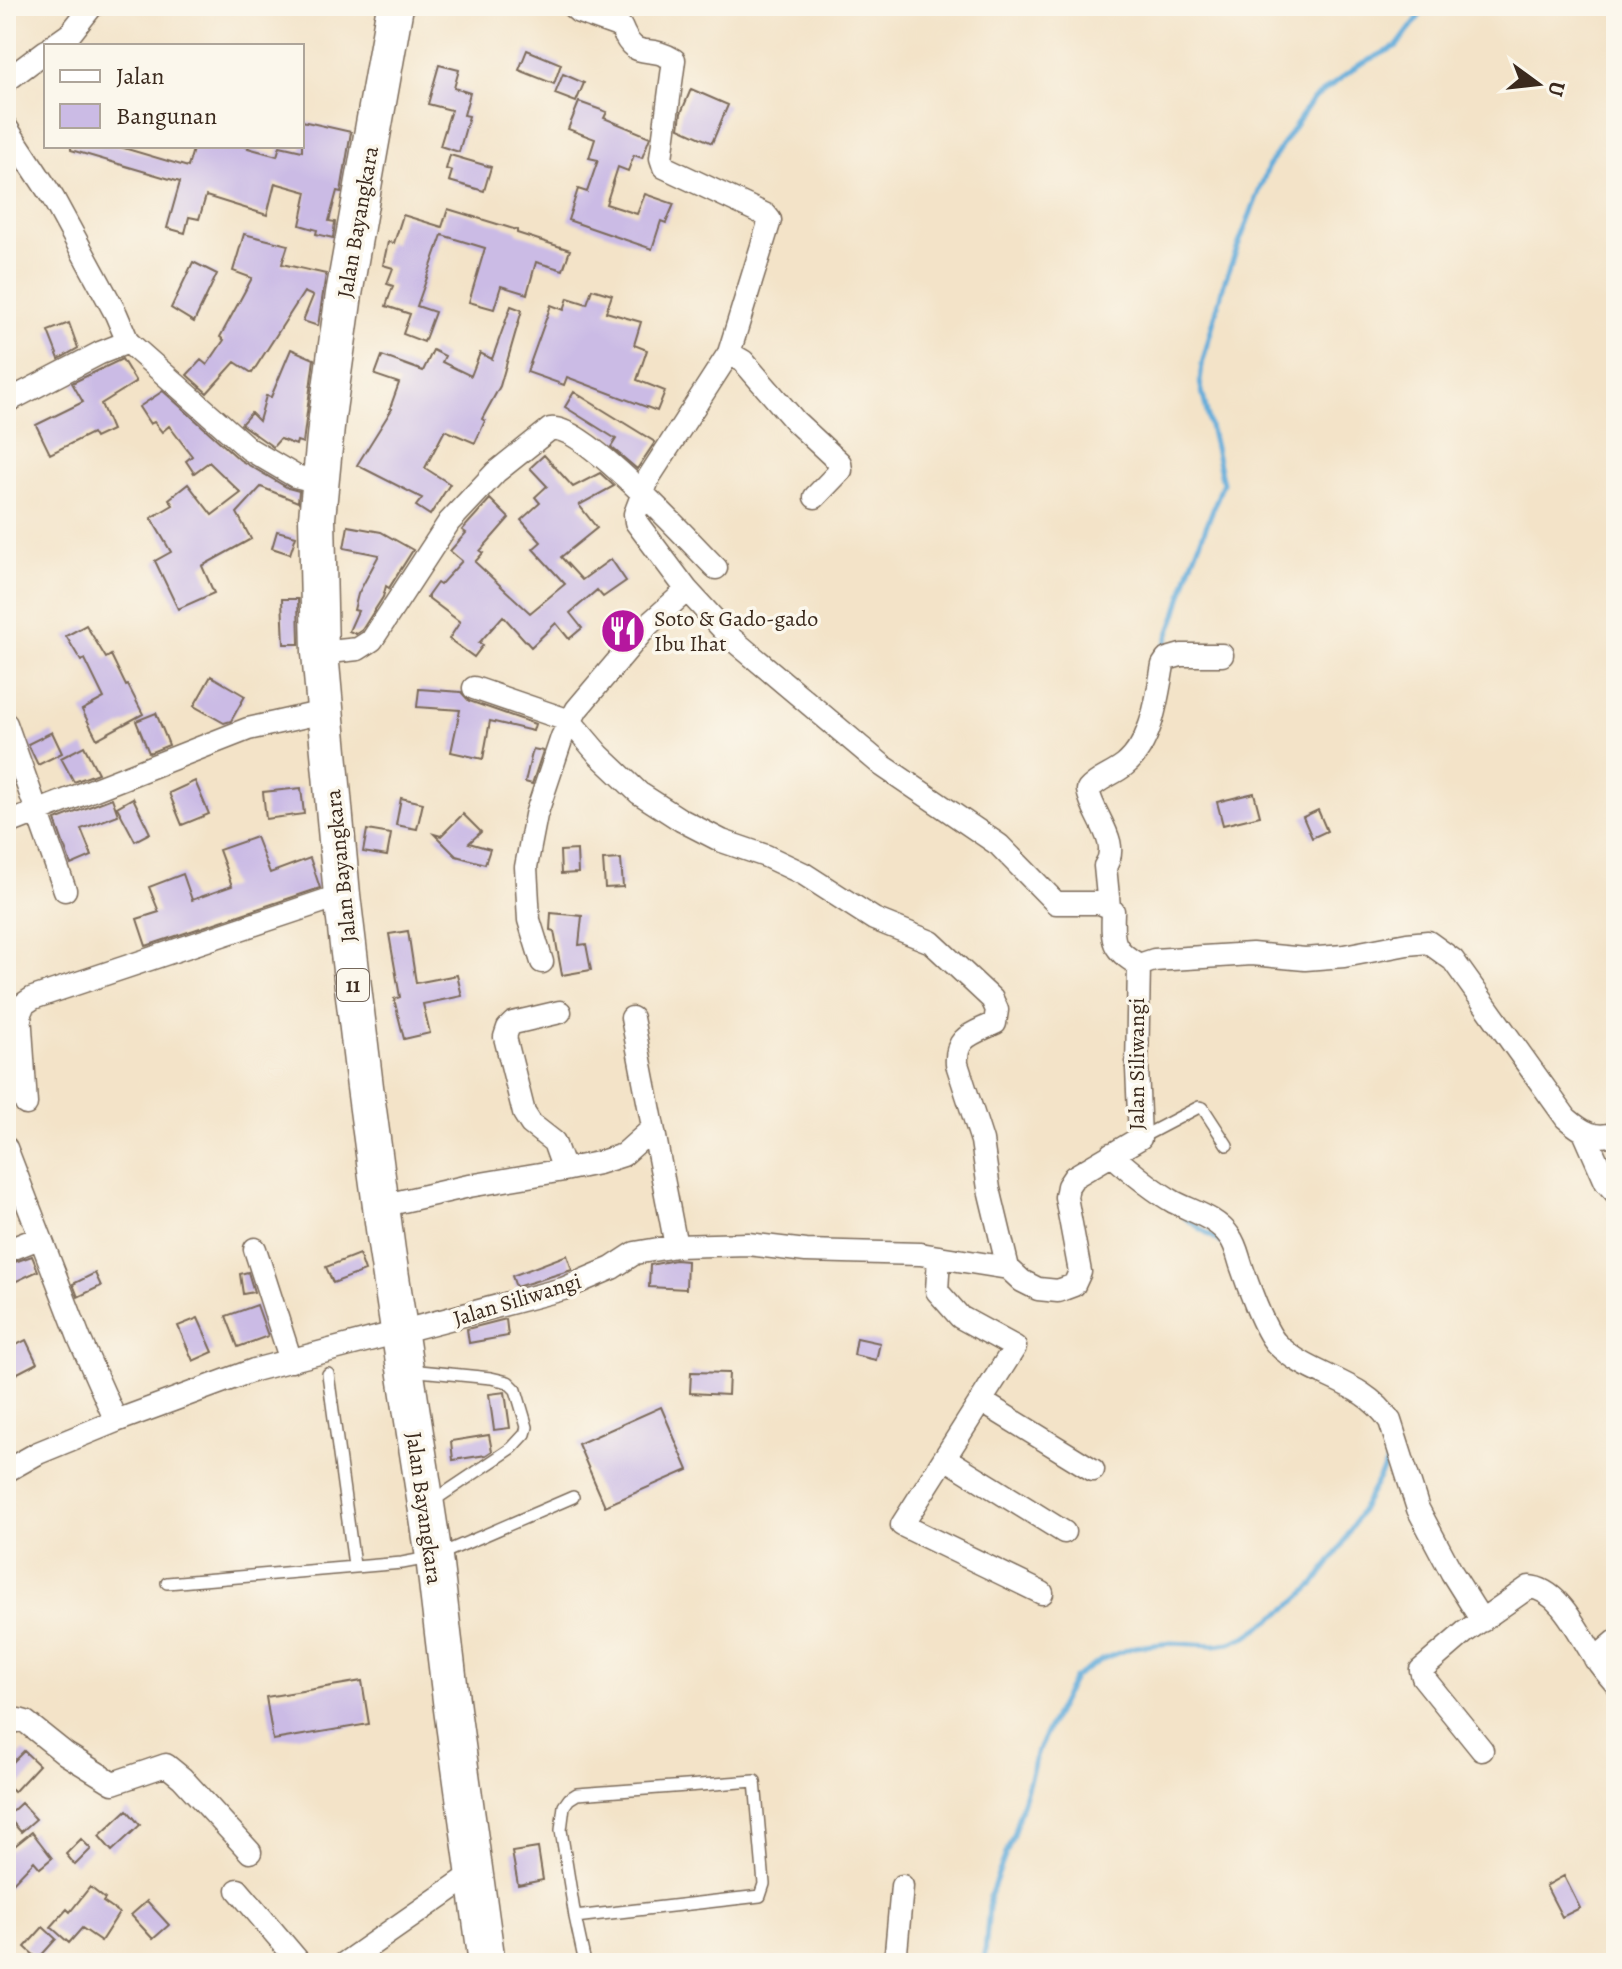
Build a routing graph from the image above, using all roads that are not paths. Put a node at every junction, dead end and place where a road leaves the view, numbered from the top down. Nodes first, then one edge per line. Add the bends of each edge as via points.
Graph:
1 (92, 6) edge
2 (395, 6) edge
3 (572, 6) edge
4 (56, 44) edge
5 (44, 52) edge
6 (6, 81) edge
7 (6, 127) edge
8 (128, 342) junction
9 (729, 353) junction
10 (6, 402) edge
11 (320, 482) junction
12 (642, 492) junction
13 (815, 497) dead end
14 (716, 568) dead end
15 (687, 590) junction
16 (320, 653) junction
17 (1222, 655) dead end
18 (474, 688) dead end
19 (324, 712) junction
20 (570, 721) junction
21 (6, 724) edge
22 (38, 811) junction
23 (6, 824) edge
24 (65, 890) dead end
25 (342, 895) junction
26 (1109, 907) junction
27 (542, 962) dead end
28 (1142, 964) junction
29 (560, 1012) dead end
30 (632, 1018) dead end
31 (26, 1104) dead end
32 (652, 1129) junction
33 (1584, 1132) junction
34 (1616, 1132) edge
35 (1140, 1138) junction
36 (1227, 1145) dead end
37 (6, 1148) edge
38 (1111, 1154) junction
39 (564, 1170) junction
40 (1616, 1193) edge
41 (381, 1206) junction
42 (39, 1238) junction
43 (676, 1246) junction
44 (255, 1249) dead end
45 (6, 1251) edge
46 (939, 1257) junction
47 (1008, 1268) junction
48 (400, 1333) junction
49 (291, 1361) junction
50 (405, 1370) junction
51 (328, 1374) dead end
52 (981, 1401) junction
53 (116, 1421) junction
54 (945, 1458) junction
55 (1093, 1470) dead end
56 (6, 1471) edge
57 (573, 1497) dead end
58 (425, 1506) junction
59 (1064, 1532) dead end
60 (434, 1557) junction
61 (354, 1565) junction
62 (167, 1583) dead end
63 (1042, 1593) dead end
64 (1482, 1621) junction
65 (1616, 1641) edge
66 (1595, 1659) junction
67 (1616, 1684) edge
68 (6, 1724) edge
69 (1482, 1750) dead end
70 (250, 1852) dead end
71 (474, 1873) junction
72 (902, 1886) dead end
73 (238, 1890) dead end
74 (575, 1917) junction
75 (300, 1963) edge
76 (345, 1963) edge
77 (487, 1963) edge
78 (585, 1963) edge
79 (895, 1963) edge

1 - 4 street
2 - 11 highway, Jalan Bayangkara / 11 via 339,326
3 - 9 street via 621,27 630,46 674,60 664,167 769,217
5 - 6 street
7 - 8 street via 53,198
8 - 10 street
8 - 11 street via 249,449 295,476
9 - 12 street
9 - 13 street via 743,361 840,463 841,470
11 - 16 highway, Jalan Bayangkara / 11
12 - 14 street
12 - 15 street via 636,522
12 - 16 street via 568,432 550,429 496,472 449,522 372,640 358,649
15 - 20 street via 649,624
15 - 26 street via 732,639 883,766 999,845 1048,897 1062,905
16 - 19 highway, Jalan Bayangkara / 11
17 - 26 street via 1181,655 1164,661 1153,712 1136,751 1089,789 1110,856 1105,866
18 - 20 street
19 - 22 street via 248,729
19 - 25 highway, Jalan Bayangkara / 11
20 - 27 street via 536,815 526,867 529,920
20 - 47 street via 639,793 722,841 804,874 874,919 931,942 992,999 995,1023 963,1039 956,1052 982,1141
21 - 22 street
22 - 23 street
22 - 24 street
25 - 31 street via 33,998 20,1013
25 - 41 highway, Jalan Bayangkara / 11
26 - 28 street via 1114,943 1123,956
28 - 33 street via 1252,954 1344,956 1428,942 1453,960 1566,1118
28 - 35 street, Jalan Siliwangi
29 - 39 street via 513,1023 505,1037 524,1113 554,1142
30 - 32 street
32 - 39 street via 623,1155
32 - 43 street
33 - 34 street via 1603,1137
33 - 40 street
35 - 36 lane via 1199,1107
35 - 38 street, Jalan Siliwangi
37 - 42 street
38 - 47 street, Jalan Siliwangi via 1068,1186 1080,1272 1074,1285 1058,1291 1038,1289
38 - 64 street via 1233,1239 1274,1341 1303,1365 1366,1394 1382,1409 1418,1509
39 - 41 street
41 - 48 highway, Jalan Bayangkara / 11
42 - 45 street
42 - 53 street
43 - 46 street, Jalan Siliwangi via 748,1244
43 - 48 street, Jalan Siliwangi via 635,1253 563,1289
44 - 49 street
46 - 47 street, Jalan Siliwangi
46 - 52 street via 937,1291 960,1317 1015,1347
48 - 49 street, Jalan Siliwangi
48 - 50 highway, Jalan Bayangkara / 11
49 - 53 street, Jalan Siliwangi
50 - 58 highway, Jalan Bayangkara / 11
50 - 58 lane via 508,1382 516,1390 527,1427 512,1448
51 - 61 lane
52 - 54 street
52 - 55 street
53 - 56 street, Jalan Siliwangi
54 - 59 street
54 - 63 street via 902,1525
57 - 60 lane
58 - 60 highway, Jalan Bayangkara / 11
60 - 61 lane
60 - 71 highway, Jalan Bayangkara / 11
61 - 62 lane
64 - 66 street via 1529,1587 1538,1588 1574,1622
64 - 69 street via 1424,1665 1421,1673
65 - 66 street
66 - 67 street
68 - 70 street via 26,1722 113,1783 166,1765
71 - 76 street
71 - 77 highway, Jalan Bayangkara / 11
72 - 79 street
73 - 75 street
74 - 74 lane via 760,1896 764,1884 755,1781 577,1794 569,1799 561,1830
74 - 78 lane

